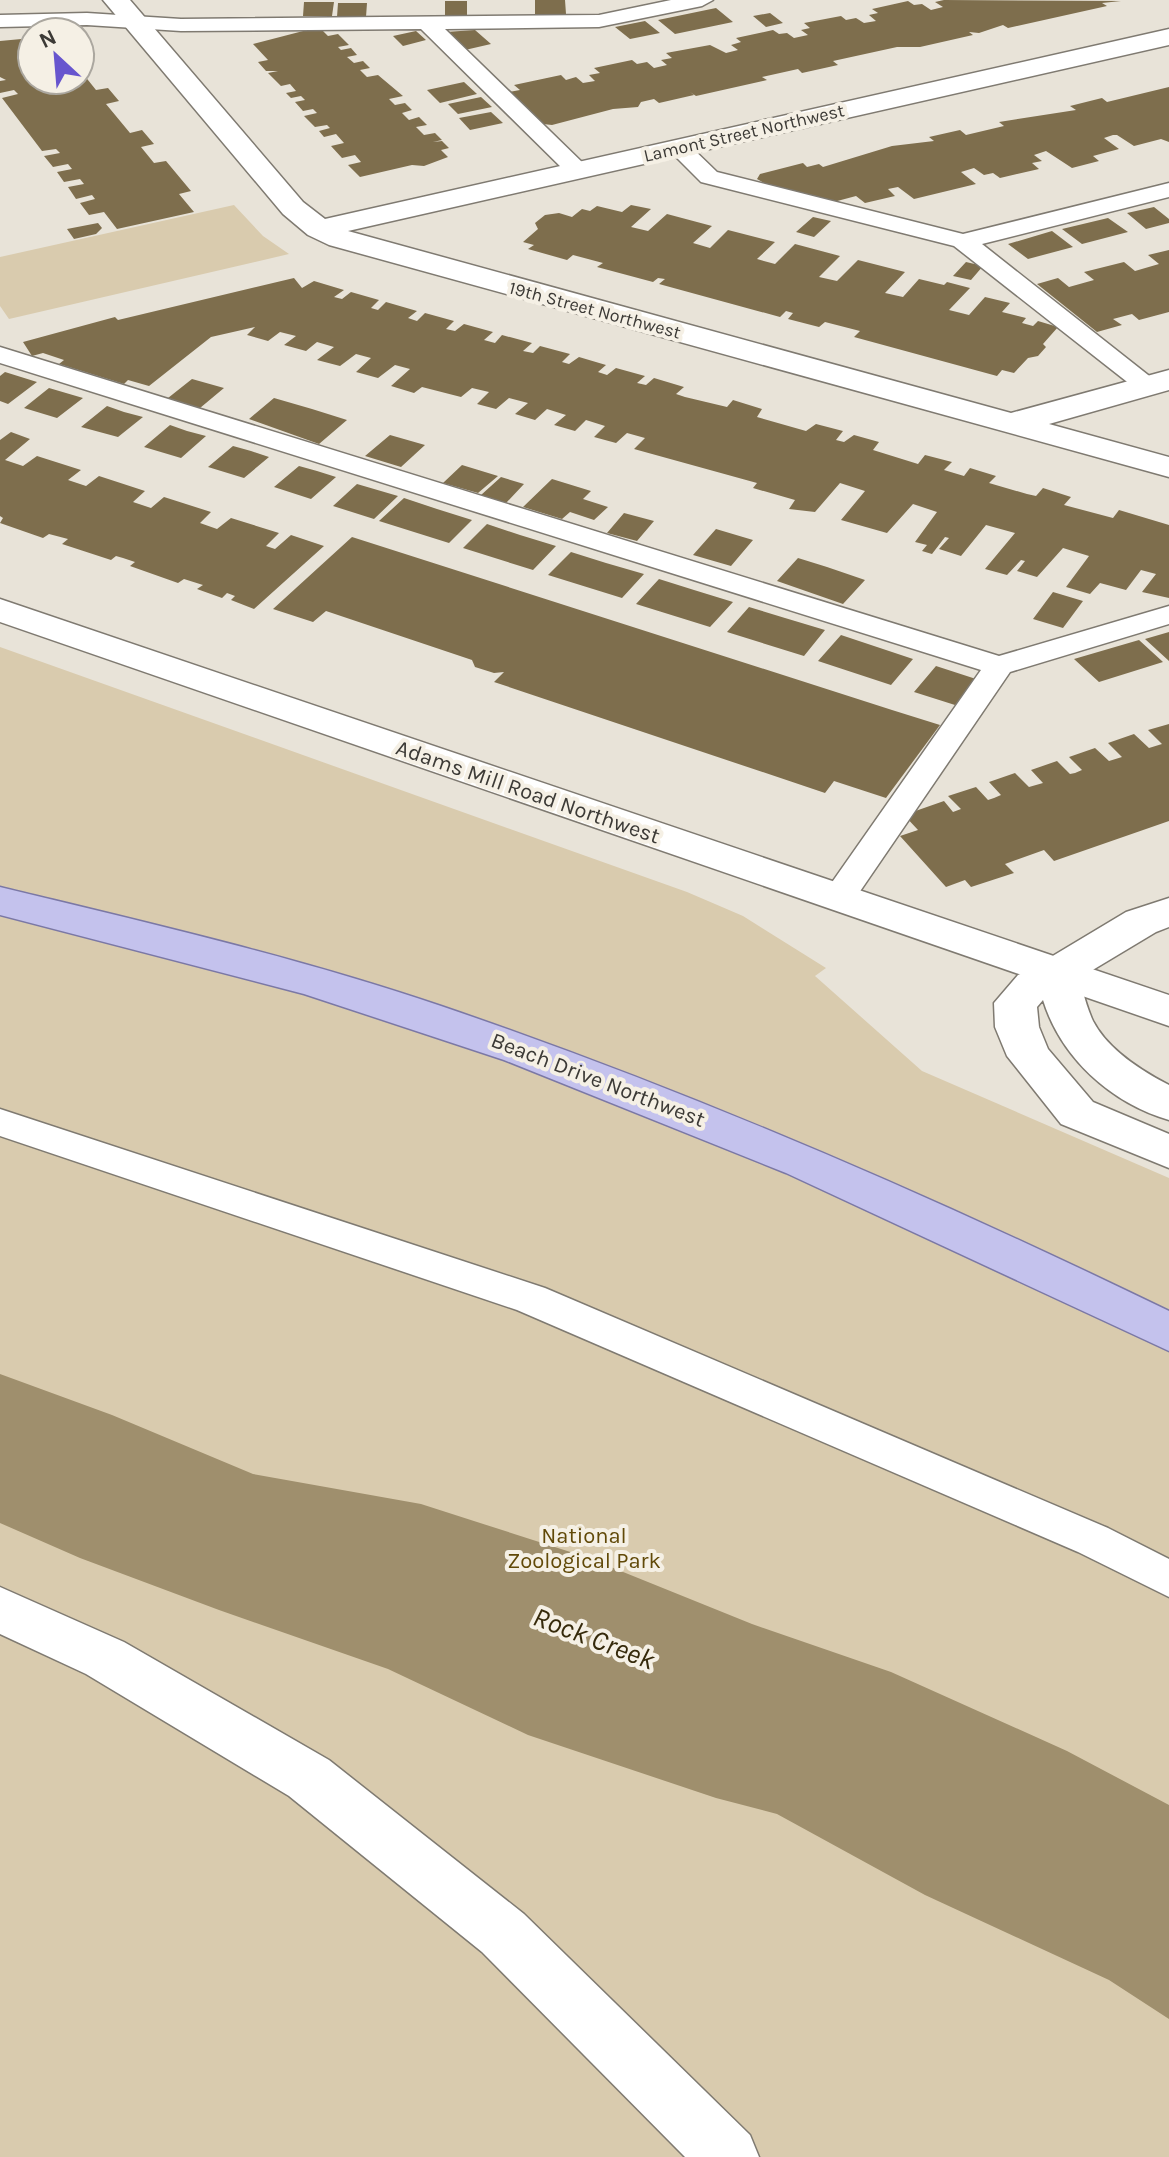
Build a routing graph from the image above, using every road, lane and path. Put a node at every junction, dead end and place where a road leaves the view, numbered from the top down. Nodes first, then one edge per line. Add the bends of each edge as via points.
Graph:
1 (702, 0) edge
2 (125, 11) edge
3 (0, 21) edge
4 (425, 21) junction
5 (1169, 37) edge
6 (679, 148) junction
7 (577, 170) junction
8 (1169, 190) edge
9 (319, 229) junction
10 (963, 241) junction
11 (0, 355) edge
12 (1159, 383) edge
13 (1014, 423) junction
14 (1169, 467) edge
15 (0, 610) edge
16 (1169, 615) edge
17 (999, 666) junction
18 (838, 898) junction
19 (0, 901) edge
20 (1169, 912) edge
21 (1056, 973) junction
22 (1169, 1011) edge
23 (1169, 1104) edge
24 (0, 1122) edge
25 (1169, 1152) edge
26 (1169, 1332) edge
27 (1169, 1579) edge
28 (0, 1609) edge
29 (728, 2157) edge

1 - 4 lane via 599,21
2 - 3 lane via 87,19
2 - 4 lane via 181,25
2 - 9 street, 19th Street Northwest via 293,208
4 - 7 lane
5 - 6 street, Lamont Street Northwest
6 - 7 street, Lamont Street Northwest
6 - 10 lane via 709,177
7 - 9 street, Lamont Street Northwest
8 - 10 lane
9 - 13 street, 19th Street Northwest via 368,248
10 - 12 lane
11 - 17 lane
12 - 13 street
13 - 14 street, 19th Street Northwest
15 - 18 street, Adams Mill Road Northwest
16 - 17 lane
17 - 18 lane
18 - 21 street, Adams Mill Road Northwest
19 - 26 main road, Beach Drive Northwest via 305,979 522,1050 838,1176
20 - 21 street via 1141,922
21 - 22 street, Adams Mill Road Northwest
21 - 23 street via 1076,1030 1086,1042 1116,1072
21 - 25 street via 1015,1003 1017,1027 1029,1056 1077,1113
24 - 27 lane via 531,1299 1093,1540
28 - 29 street via 105,1658 309,1778 503,1933

